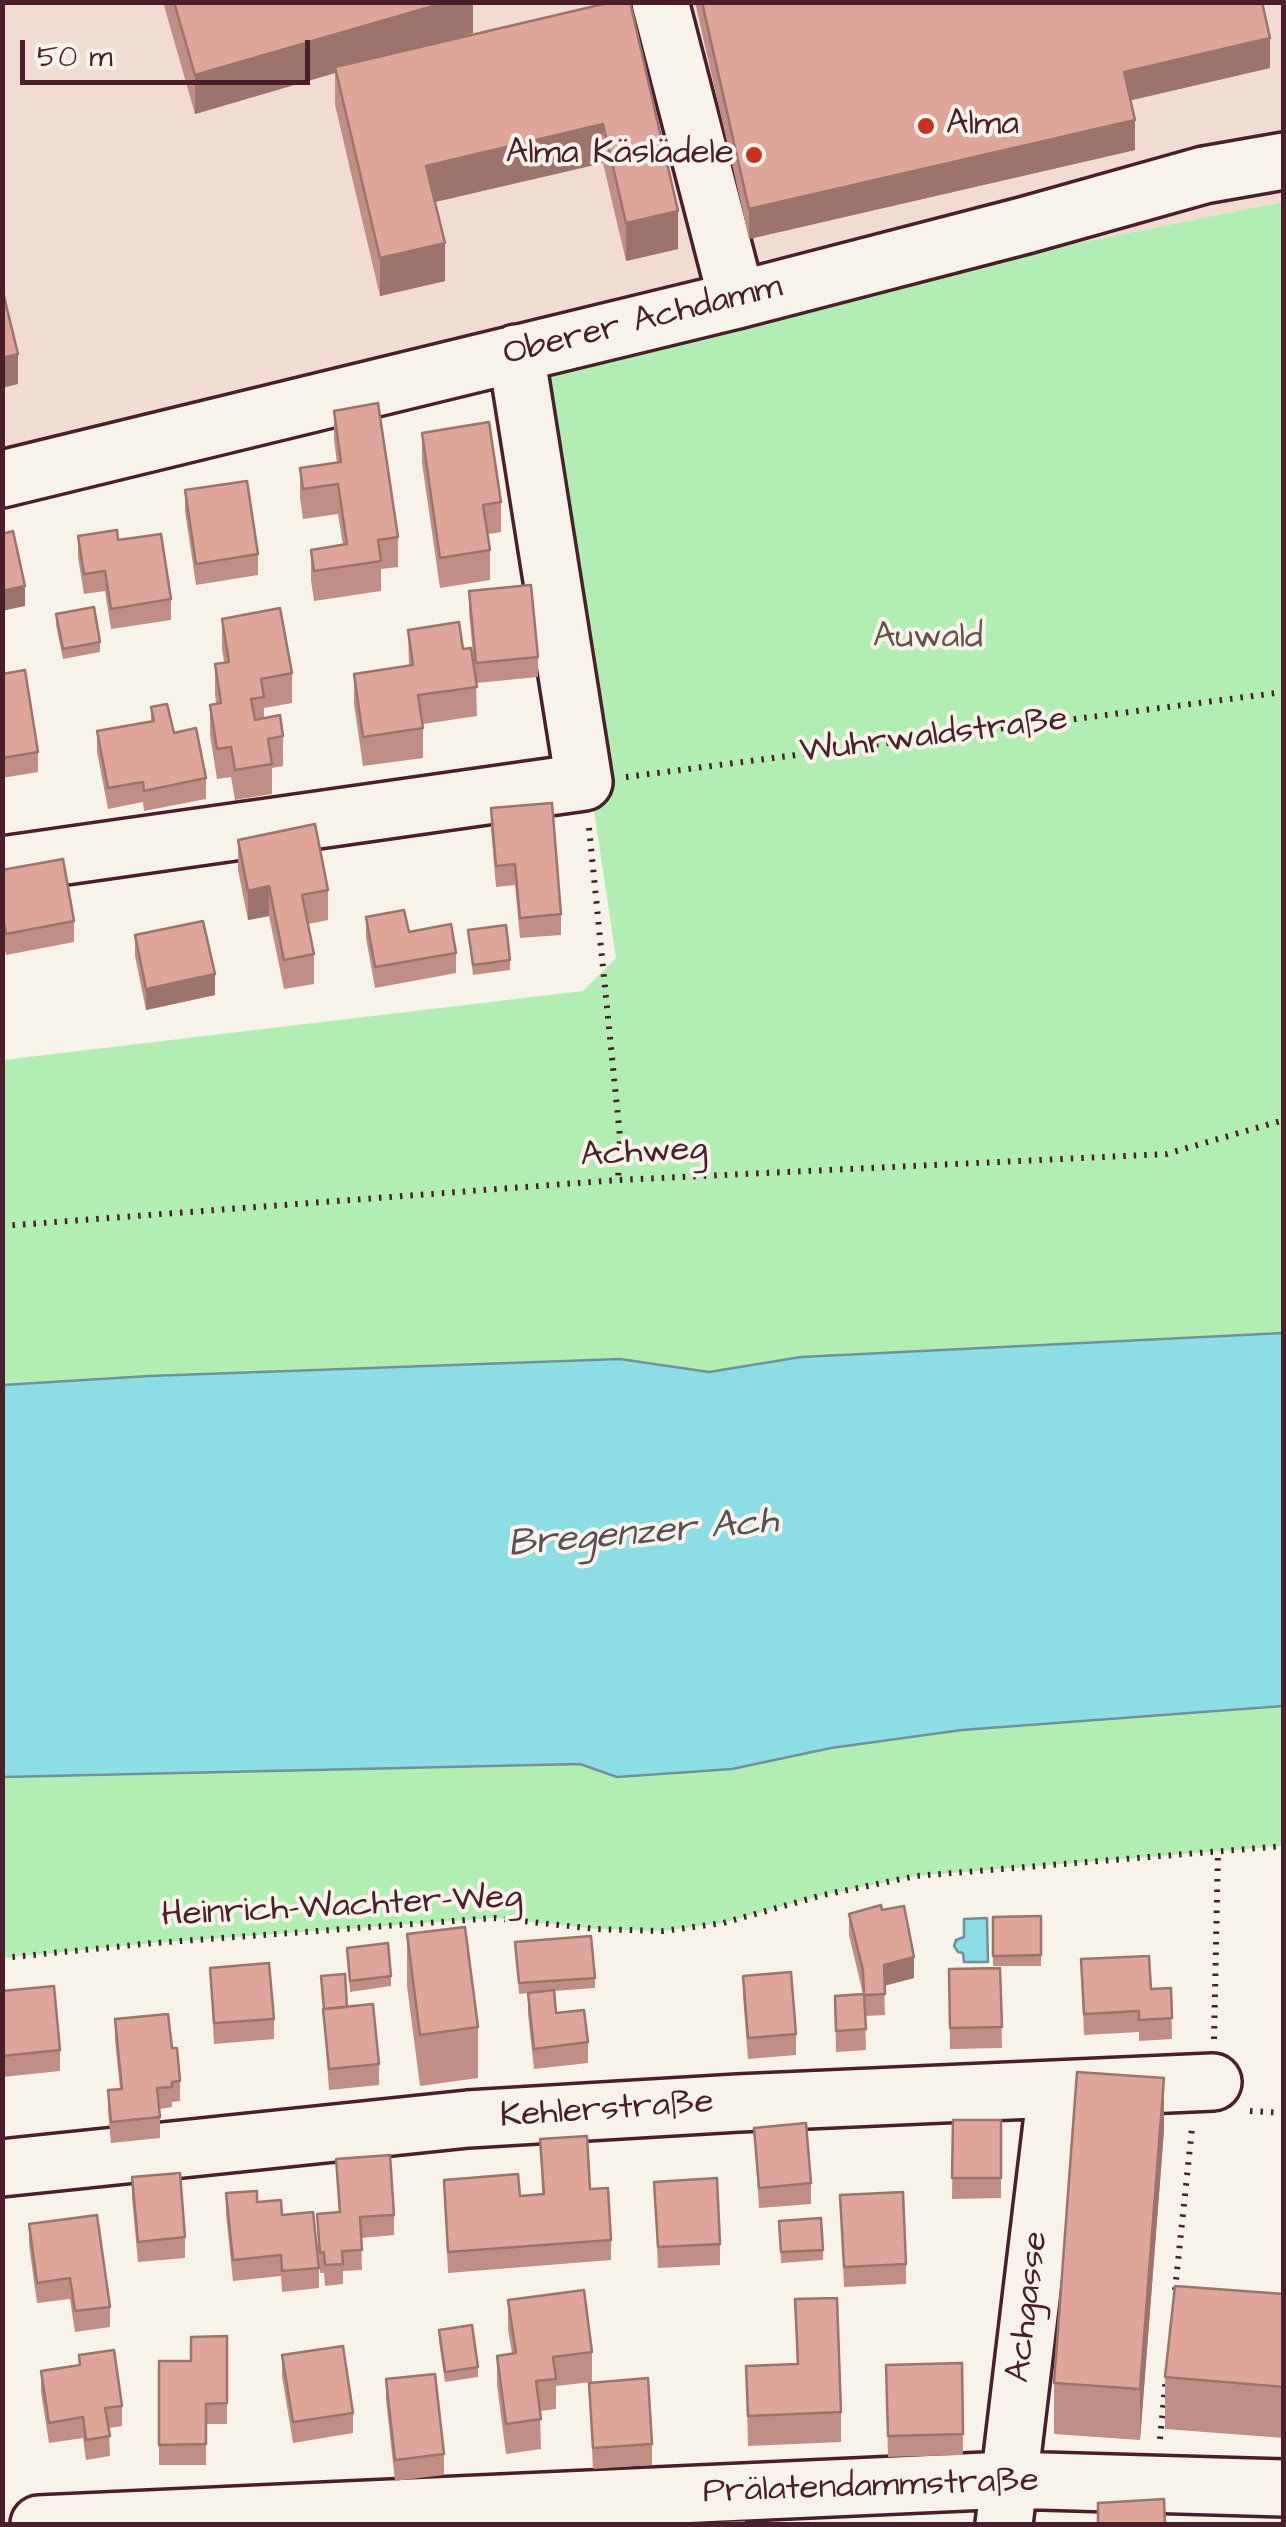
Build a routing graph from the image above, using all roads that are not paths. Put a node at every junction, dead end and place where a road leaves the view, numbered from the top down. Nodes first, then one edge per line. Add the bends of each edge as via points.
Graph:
1 (660, 2) edge
2 (1284, 161) edge
3 (737, 300) junction
4 (516, 353) junction
5 (2, 480) edge
6 (2, 865) edge
7 (1205, 2082) road end
8 (1056, 2090) junction
9 (2, 2168) edge
10 (1284, 2488) edge
11 (1006, 2502) edge
12 (38, 2524) edge

1 - 3 street
2 - 3 street, Oberer Achdamm via 1204,176
3 - 4 street, Oberer Achdamm
4 - 5 street, Oberer Achdamm
4 - 6 street via 584,782
7 - 8 street, Kehlerstraße
8 - 9 street, Kehlerstraße via 468,2120
8 - 11 street, Achgasse
10 - 11 street, Prälatendammstraße via 1155,2484
11 - 12 street, Prälatendammstraße

